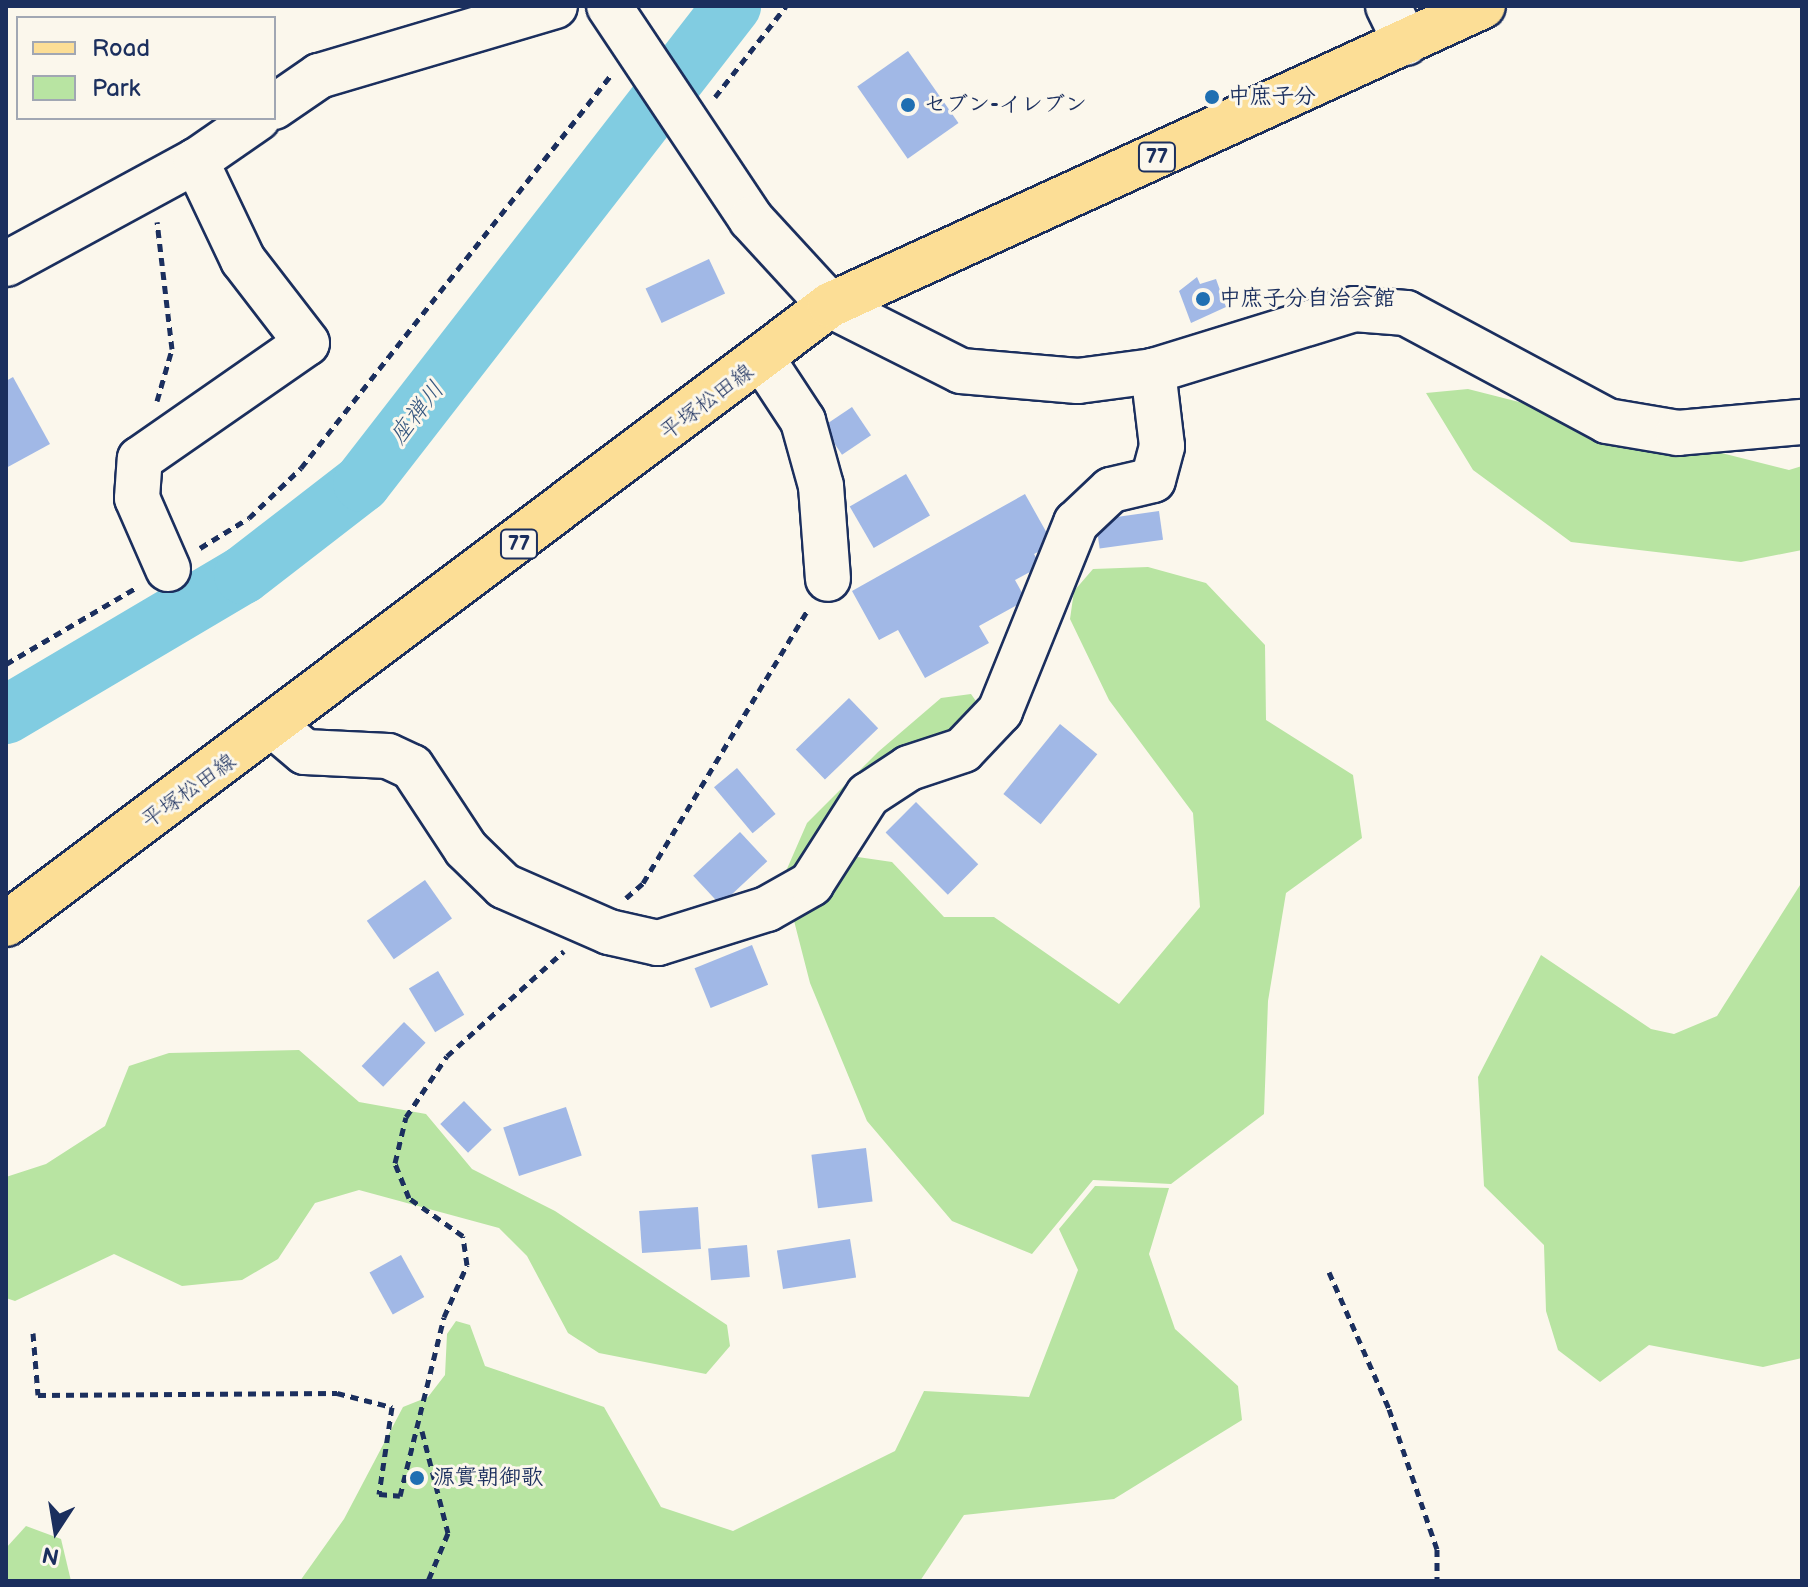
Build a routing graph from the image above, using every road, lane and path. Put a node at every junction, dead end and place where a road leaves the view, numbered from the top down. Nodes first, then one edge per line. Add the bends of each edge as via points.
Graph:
1 (555, 6) edge
2 (609, 6) edge
3 (786, 6) edge
4 (1483, 6) edge
5 (1397, 25) edge
6 (637, 50) junction
7 (276, 106) edge
8 (255, 120) edge
9 (688, 130) junction
10 (196, 161) junction
11 (139, 189) junction
12 (6, 264) edge
13 (830, 305) junction
14 (763, 360) junction
15 (1153, 371) junction
16 (1802, 422) edge
17 (140, 459) junction
18 (168, 569) junction
19 (828, 579) joint
20 (6, 664) edge
21 (275, 727) junction
22 (6, 924) edge
23 (594, 926) junction
24 (1329, 1272) dead end
25 (33, 1333) dead end
26 (422, 1430) junction
27 (428, 1581) edge
28 (1437, 1581) edge

1 - 7 street via 319,76
2 - 6 street
3 - 9 path
4 - 5 main road, 平塚松田線 / 77
5 - 13 main road, 平塚松田線 / 77
6 - 9 street
6 - 18 path via 301,468 249,518
8 - 10 street
9 - 13 street via 751,219
10 - 11 street
10 - 17 street via 243,260 307,343
11 - 12 street
11 - 17 path via 155,215 166,262 172,349
13 - 14 main road, 平塚松田線 / 77
13 - 15 street via 961,371 1078,381
14 - 19 street via 803,421 821,486
14 - 21 main road, 平塚松田線 / 77
15 - 16 street via 1264,333 1367,310 1406,313 1607,421 1678,433
15 - 23 street via 1162,446 1153,480 1111,490 1076,523 1000,711 963,750 909,768 868,795 811,884 767,909 658,943
17 - 18 street via 137,498
18 - 20 path
19 - 23 path via 643,883
21 - 22 main road, 平塚松田線 / 77
21 - 23 street via 305,752 388,756 412,767 466,849 504,886
23 - 26 path via 447,1056 406,1117 395,1163 409,1198 463,1236 467,1265 444,1317
24 - 28 path via 1389,1409 1437,1549
25 - 26 path via 38,1395 337,1393 392,1407 379,1494 400,1496
26 - 27 path via 448,1533

